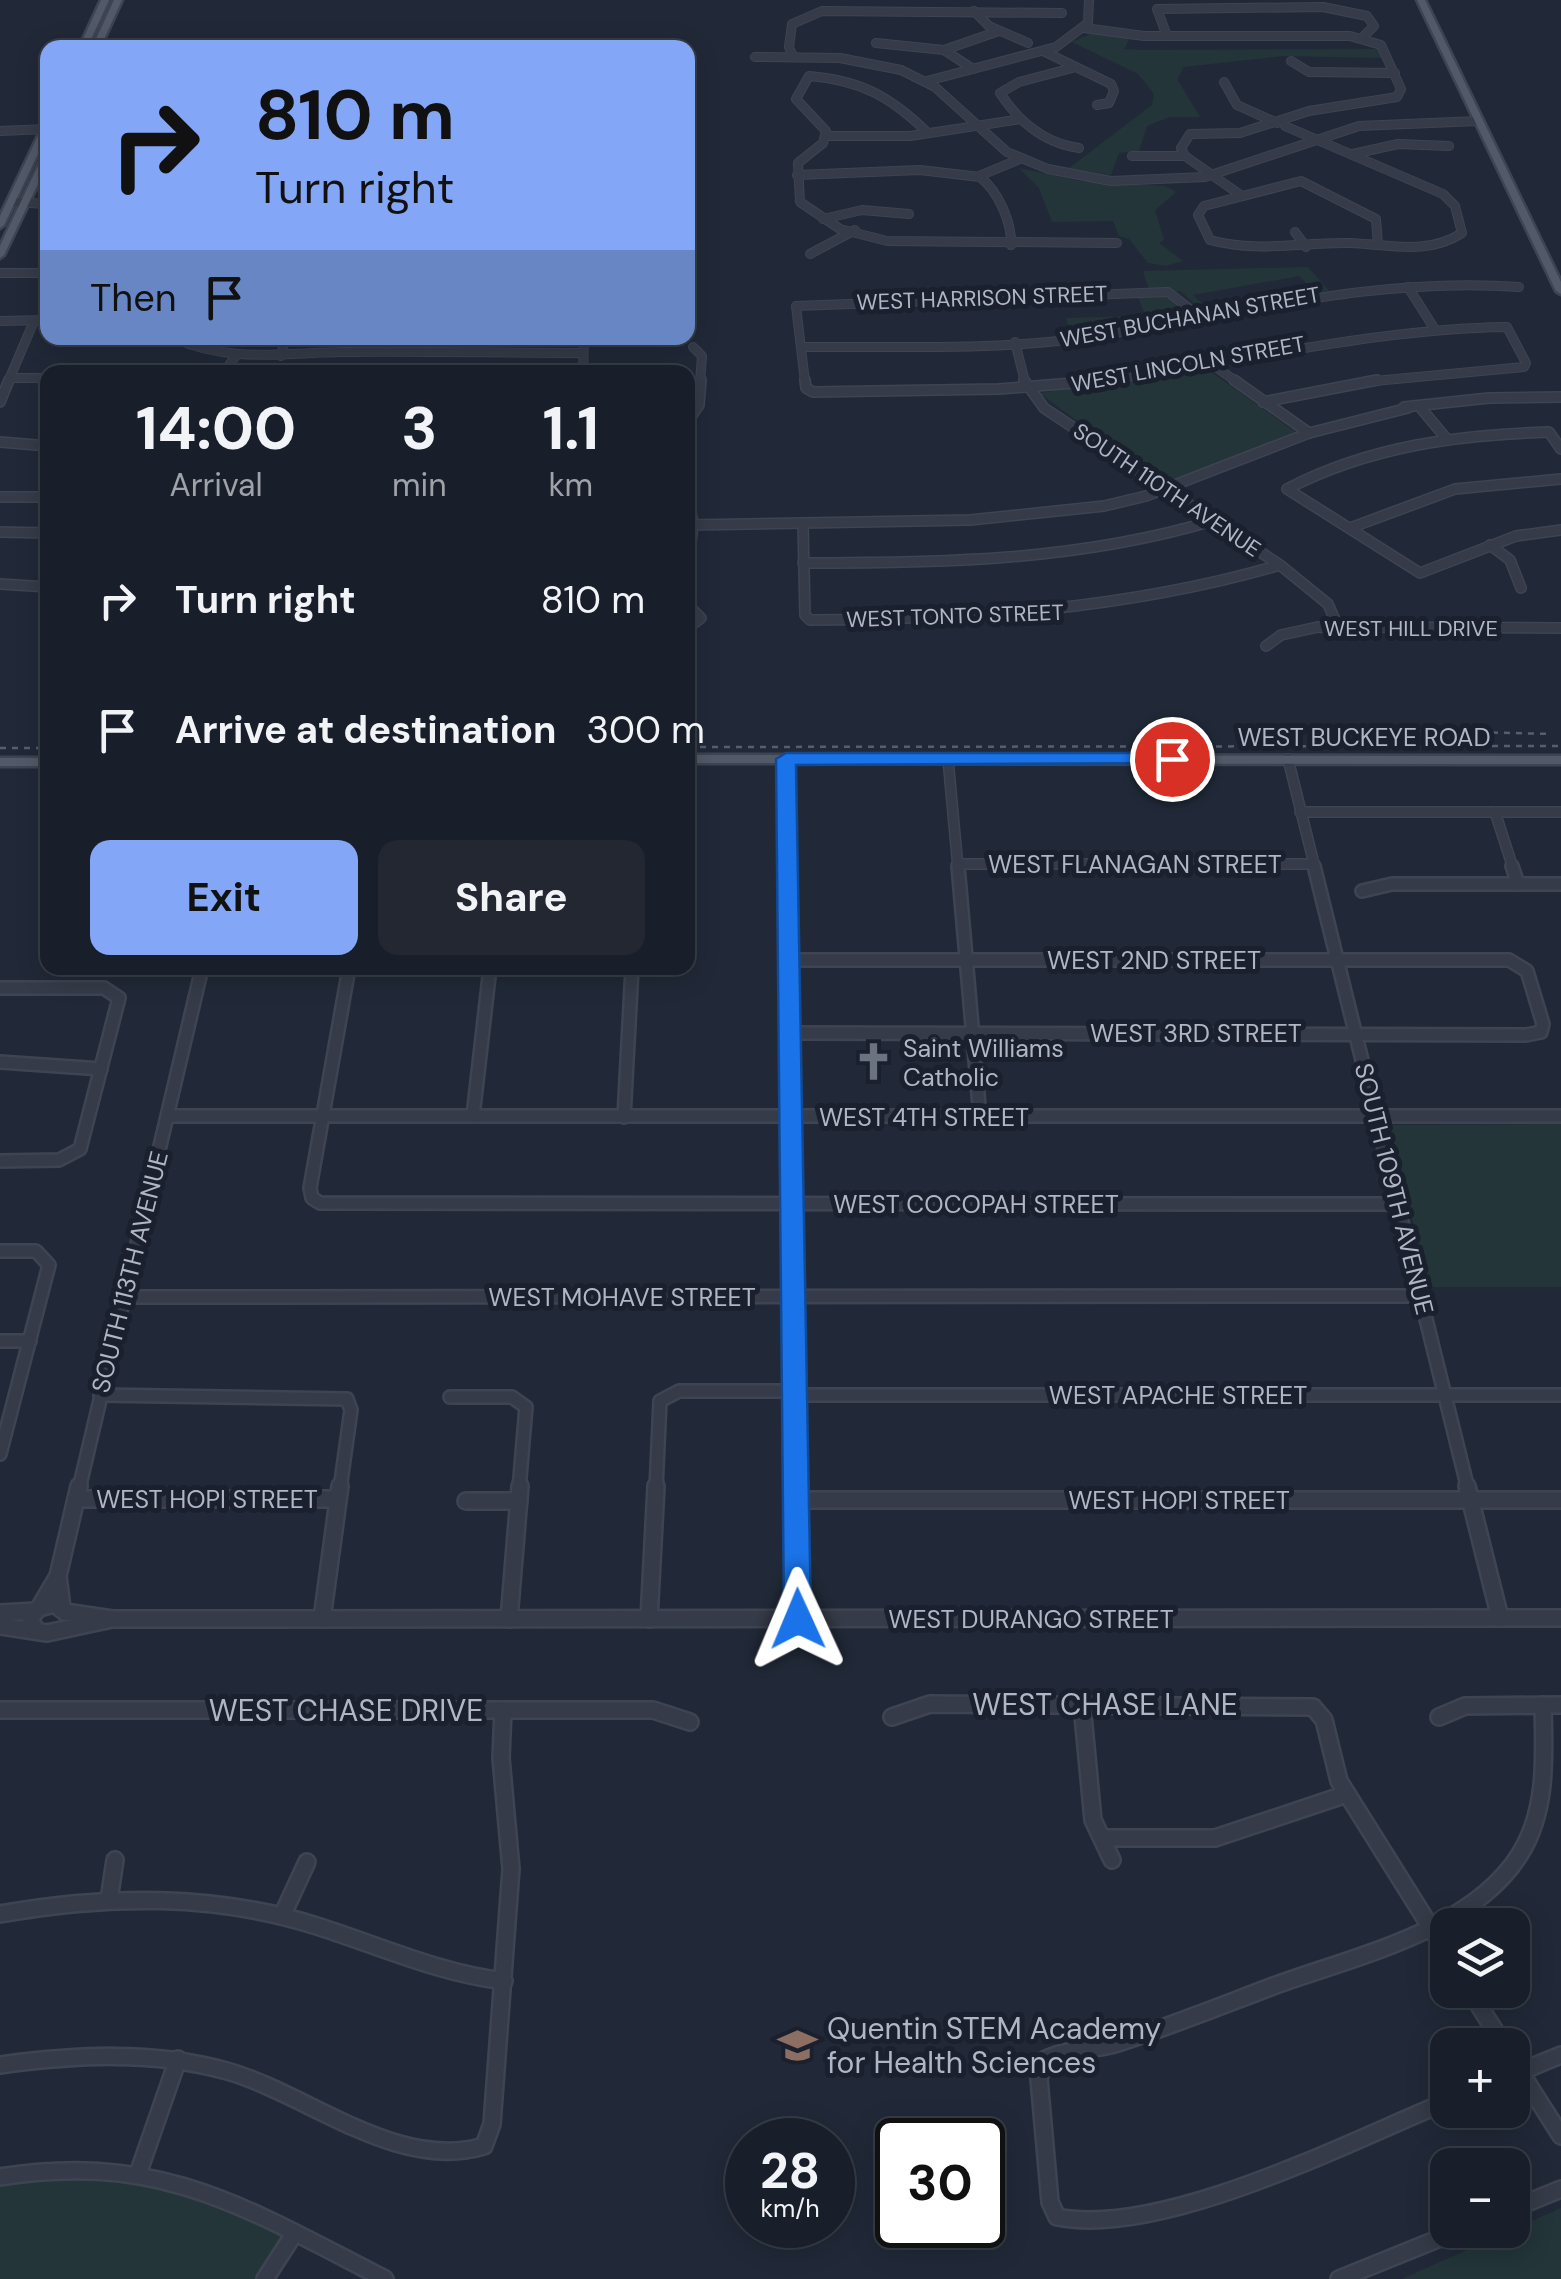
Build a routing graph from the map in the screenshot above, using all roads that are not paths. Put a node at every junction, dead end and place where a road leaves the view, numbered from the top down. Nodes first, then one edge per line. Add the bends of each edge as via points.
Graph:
1 (106, 0) edge
2 (118, 0) edge
3 (1085, 0) edge
4 (1422, 0) edge
5 (974, 12) junction
6 (1062, 13) dead end
7 (1084, 28) junction
8 (998, 31) junction
9 (1168, 36) junction
10 (1362, 38) junction
11 (89, 40) edge
12 (95, 40) edge
13 (876, 43) dead end
14 (1028, 43) dead end
15 (944, 50) junction
16 (1043, 51) junction
17 (755, 57) dead end
18 (793, 57) junction
19 (1290, 61) dead end
20 (1076, 67) junction
21 (970, 70) junction
22 (1395, 73) junction
23 (927, 81) junction
24 (1224, 82) dead end
25 (1097, 106) dead end
26 (1021, 118) junction
27 (1478, 121) junction
28 (1274, 122) junction
29 (975, 126) junction
30 (40, 127) edge
31 (0, 130) edge
32 (928, 133) junction
33 (826, 136) junction
34 (1312, 138) junction
35 (40, 142) edge
36 (1449, 146) dead end
37 (1079, 148) dead end
38 (1353, 154) junction
39 (1132, 156) dead end
40 (1185, 156) junction
41 (1020, 159) junction
42 (40, 169) edge
43 (796, 175) junction
44 (1212, 175) junction
45 (981, 177) junction
46 (1242, 196) junction
47 (11, 202) junction
48 (24, 202) junction
49 (40, 203) edge
50 (909, 214) dead end
51 (823, 218) junction
52 (0, 225) edge
53 (855, 230) junction
54 (1295, 232) dead end
55 (1117, 243) dead end
56 (1011, 244) junction
57 (1378, 245) junction
58 (1306, 246) junction
59 (810, 254) dead end
60 (0, 255) edge
61 (0, 272) edge
62 (40, 272) edge
63 (1408, 287) junction
64 (1518, 287) dead end
65 (1561, 290) edge
66 (1198, 315) junction
67 (34, 320) junction
68 (40, 320) edge
69 (0, 321) edge
70 (1434, 328) junction
71 (1015, 342) junction
72 (190, 345) edge
73 (283, 345) edge
74 (583, 345) edge
75 (693, 347) dead end
76 (802, 348) junction
77 (581, 353) junction
78 (235, 356) junction
79 (281, 356) junction
80 (1210, 363) junction
81 (229, 365) edge
82 (582, 365) edge
83 (10, 378) junction
84 (40, 378) edge
85 (1026, 386) junction
86 (1561, 400) edge
87 (0, 402) edge
88 (1263, 402) junction
89 (1413, 407) junction
90 (695, 411) edge
91 (1310, 433) junction
92 (1446, 438) junction
93 (0, 442) edge
94 (40, 445) edge
95 (1561, 450) edge
96 (1561, 479) edge
97 (1162, 490) junction
98 (40, 497) edge
99 (0, 498) edge
100 (1212, 521) junction
101 (695, 524) edge
102 (803, 524) junction
103 (1350, 528) junction
104 (1561, 530) edge
105 (0, 532) edge
106 (40, 532) edge
107 (1490, 545) junction
108 (803, 563) junction
109 (1280, 566) junction
110 (0, 584) edge
111 (40, 586) edge
112 (1521, 588) dead end
113 (1338, 627) junction
114 (1561, 628) edge
115 (1266, 646) dead end
116 (695, 759) edge
117 (786, 759) junction
118 (948, 759) junction
119 (1288, 759) junction
120 (1561, 760) edge
121 (0, 762) edge
122 (40, 762) edge
123 (1300, 812) junction
124 (1495, 812) junction
125 (1561, 812) edge
126 (957, 864) junction
127 (1313, 864) junction
128 (1518, 884) junction
129 (1561, 884) edge
130 (1362, 891) dead end
131 (789, 960) junction
132 (965, 960) junction
133 (1338, 960) junction
134 (200, 975) edge
135 (347, 975) edge
136 (489, 975) edge
137 (632, 975) edge
138 (0, 988) edge
139 (972, 1032) junction
140 (1541, 1032) joint
141 (790, 1033) junction
142 (1356, 1034) junction
143 (0, 1062) edge
144 (23, 1065) junction
145 (101, 1069) junction
146 (17, 1077) dead end
147 (168, 1116) junction
148 (473, 1116) junction
149 (624, 1116) junction
150 (980, 1116) junction
151 (1376, 1116) junction
152 (1561, 1116) edge
153 (323, 1117) junction
154 (791, 1117) junction
155 (0, 1161) edge
156 (792, 1204) junction
157 (1398, 1204) junction
158 (0, 1251) edge
159 (794, 1296) junction
160 (1420, 1296) junction
161 (123, 1297) junction
162 (0, 1341) edge
163 (30, 1341) junction
164 (795, 1393) junction
165 (100, 1395) junction
166 (1561, 1395) edge
167 (450, 1396) dead end
168 (1445, 1396) junction
169 (2, 1437) edge
170 (0, 1454) edge
171 (76, 1499) junction
172 (338, 1499) junction
173 (796, 1500) junction
174 (1471, 1500) junction
175 (1561, 1500) edge
176 (466, 1501) dead end
177 (518, 1502) junction
178 (58, 1576) junction
179 (37, 1609) junction
180 (64, 1610) junction
181 (1500, 1618) junction
182 (1561, 1618) edge
183 (112, 1619) junction
184 (322, 1619) junction
185 (510, 1619) junction
186 (649, 1619) junction
187 (798, 1619) junction
188 (10, 1620) edge
189 (36, 1631) junction
190 (54, 1631) junction
191 (1082, 1705) junction
192 (1542, 1705) junction
193 (1561, 1705) edge
194 (0, 1710) edge
195 (503, 1710) junction
196 (892, 1717) dead end
197 (1439, 1717) dead end
198 (690, 1722) dead end
199 (1347, 1794) junction
200 (1104, 1838) junction
201 (115, 1860) dead end
202 (1112, 1860) dead end
203 (307, 1862) dead end
204 (108, 1900) junction
205 (1469, 1908) edge
206 (0, 1914) edge
207 (282, 1916) junction
208 (1430, 1928) joint
209 (504, 1982) junction
210 (1561, 2055) edge
211 (178, 2059) junction
212 (0, 2064) edge
213 (1530, 2064) edge
214 (1530, 2091) edge
215 (1430, 2107) edge
216 (1561, 2136) edge
217 (139, 2171) junction
218 (0, 2177) edge
219 (1561, 2189) edge
220 (1530, 2201) edge
221 (294, 2234) junction
222 (1430, 2242) edge
223 (265, 2279) edge
224 (385, 2279) edge
225 (1339, 2279) edge

1 - 11 main road
2 - 12 main road
3 - 7 street
4 - 27 main road
5 - 6 street
5 - 8 street
5 - 18 street via 810,13 792,24
7 - 9 street
7 - 16 street
8 - 14 street
8 - 15 street
9 - 10 street
9 - 10 street via 1158,9 1350,10 1375,22
10 - 22 street via 1381,46
13 - 15 street
15 - 21 street
16 - 20 street
16 - 21 street
17 - 18 street
18 - 23 street via 876,63
19 - 22 street via 1308,72
20 - 25 street via 1111,84 1108,102
20 - 26 street via 1002,89 1001,97
21 - 23 street
22 - 28 street via 1397,97
23 - 29 street
24 - 28 street via 1237,105
26 - 29 street
26 - 37 street via 1050,142
27 - 34 street via 1406,121
27 - 65 main road
28 - 34 street
28 - 40 street via 1227,135 1190,134 1181,148
29 - 32 street
29 - 41 street
30 - 31 street
32 - 33 street
32 - 33 street via 873,86 809,76 796,99 822,123
33 - 43 street via 798,163
34 - 38 street
34 - 44 street
35 - 47 main road
36 - 38 street via 1398,144
38 - 57 street via 1444,194 1462,224 1455,240
39 - 40 street
40 - 44 street
41 - 44 street via 1127,183
41 - 45 street
42 - 48 main road
43 - 45 street via 942,169
43 - 51 street via 800,202
44 - 46 street
45 - 56 street via 1012,231
46 - 57 street via 1301,182 1376,218
46 - 58 street via 1204,206 1198,215 1210,240 1232,248
47 - 48 street
47 - 52 main road
48 - 49 street
48 - 60 main road
50 - 51 street via 862,210
51 - 53 street
53 - 56 street via 892,243
53 - 59 street
54 - 58 street
55 - 56 street
57 - 58 street
61 - 62 street
63 - 64 street, WEST BUCHANAN STREET
63 - 66 street, WEST BUCHANAN STREET
63 - 70 street
66 - 71 street, WEST BUCHANAN STREET via 1114,333
66 - 76 street, WEST HARRISON STREET via 1168,292 797,304
67 - 68 street
67 - 69 street
67 - 83 street
70 - 80 street, WEST LINCOLN STREET
70 - 88 street, WEST LINCOLN STREET via 1506,327 1524,367 1391,377
71 - 76 street, WEST BUCHANAN STREET
71 - 85 street
72 - 78 street
73 - 79 street
74 - 77 street
75 - 90 street via 702,356
76 - 85 street, WEST LINCOLN STREET via 808,390
77 - 79 street
77 - 82 street
78 - 79 street
78 - 81 street
80 - 85 street, WEST LINCOLN STREET
80 - 88 street
83 - 84 street
83 - 87 street
85 - 97 street, SOUTH 110TH AVENUE via 1044,408
86 - 89 street
88 - 91 street
89 - 91 street
89 - 92 street
91 - 97 street
92 - 95 street via 1553,433
92 - 103 street via 1382,452 1287,489
93 - 94 street
96 - 103 street via 1455,489
97 - 100 street, SOUTH 110TH AVENUE
97 - 102 street via 1063,516 998,524
98 - 99 street
100 - 108 street via 1136,542 1035,558
100 - 109 street, SOUTH 110TH AVENUE
101 - 102 street
102 - 108 street
103 - 107 street via 1420,573
104 - 107 street
105 - 106 street
107 - 112 street via 1510,560
108 - 109 street, WEST TONTO STREET via 806,618 1064,613 1184,593
109 - 113 street, SOUTH 110TH AVENUE via 1328,604
110 - 111 street
113 - 114 street, WEST HILL DRIVE
113 - 115 street, WEST HILL DRIVE via 1298,630
116 - 117 main road, WEST BUCKEYE ROAD
117 - 118 main road, WEST BUCKEYE ROAD
117 - 131 street
118 - 119 main road, WEST BUCKEYE ROAD
118 - 126 street
119 - 120 main road, WEST BUCKEYE ROAD
119 - 123 street, SOUTH 109TH AVENUE
121 - 122 main road
123 - 124 street
123 - 127 street, SOUTH 109TH AVENUE
124 - 125 street
124 - 128 street
126 - 127 street, WEST FLANAGAN STREET
126 - 132 street
127 - 133 street, SOUTH 109TH AVENUE
128 - 129 street
128 - 130 street via 1392,884
131 - 132 street, WEST 2ND STREET
131 - 141 street
132 - 133 street, WEST 2ND STREET
132 - 139 street
133 - 140 street, WEST 2ND STREET via 1519,962 1535,996
133 - 142 street, SOUTH 109TH AVENUE
134 - 147 street, SOUTH 113TH AVENUE
135 - 153 street
136 - 148 street
137 - 149 street
138 - 145 street via 115,991 119,1002
139 - 141 street, WEST 3RD STREET
139 - 142 street, WEST 3RD STREET
139 - 150 street
140 - 142 street, WEST 3RD STREET
141 - 154 street
142 - 151 street, SOUTH 109TH AVENUE
143 - 144 street
144 - 145 street
144 - 146 street
145 - 155 street via 82,1144 72,1156
147 - 153 street, WEST 4TH STREET
147 - 161 street, SOUTH 113TH AVENUE
148 - 149 street, WEST 4TH STREET
148 - 153 street, WEST 4TH STREET
149 - 154 street, WEST 4TH STREET
150 - 151 street, WEST 4TH STREET
150 - 154 street, WEST 4TH STREET
151 - 152 street, WEST 4TH STREET
151 - 157 street, SOUTH 109TH AVENUE
153 - 156 street, WEST COCOPAH STREET via 310,1188 315,1201
154 - 156 street
156 - 157 street, WEST COCOPAH STREET
156 - 159 street
157 - 160 street, SOUTH 109TH AVENUE
158 - 163 street via 46,1256
159 - 160 street, WEST MOHAVE STREET
159 - 161 street, WEST MOHAVE STREET
159 - 164 street
160 - 168 street, SOUTH 109TH AVENUE
161 - 165 street, SOUTH 113TH AVENUE
162 - 163 street
163 - 169 street
164 - 168 street, WEST APACHE STREET
164 - 173 street
164 - 186 street, WEST APACHE STREET via 679,1391 662,1397
165 - 171 street, SOUTH 113TH AVENUE
165 - 172 street via 348,1399
166 - 168 street, WEST APACHE STREET
167 - 177 street via 522,1400
168 - 174 street, SOUTH 109TH AVENUE
169 - 170 street
171 - 172 street, WEST HOPI STREET
171 - 178 street, SOUTH 113TH AVENUE
172 - 184 street
173 - 174 street, WEST HOPI STREET
173 - 187 street
174 - 175 street, WEST HOPI STREET
174 - 181 street, SOUTH 109TH AVENUE
176 - 177 street
177 - 185 street
178 - 179 street, SOUTH 113TH AVENUE
178 - 180 street, SOUTH 113TH AVENUE
179 - 180 street
179 - 188 street
179 - 189 street via 30,1622
180 - 183 street
180 - 190 street via 64,1622
181 - 182 street, WEST DURANGO STREET
181 - 187 street, WEST DURANGO STREET
183 - 184 street, WEST DURANGO STREET
183 - 190 street
184 - 185 street, WEST DURANGO STREET
185 - 186 street, WEST DURANGO STREET
186 - 187 street, WEST DURANGO STREET
188 - 189 street
189 - 190 street
191 - 196 street, WEST CHASE LANE via 930,1704
191 - 199 street, WEST CHASE LANE via 1300,1704 1318,1710
191 - 200 street via 1093,1820
192 - 193 street
192 - 197 street via 1465,1706
192 - 205 street via 1554,1778 1550,1807 1520,1868
194 - 195 street, WEST CHASE DRIVE
195 - 198 street, WEST CHASE DRIVE via 653,1710
195 - 209 street via 511,1855
199 - 200 street via 1215,1838
199 - 208 street
200 - 202 street
201 - 204 street
203 - 207 street
204 - 206 street
204 - 207 street via 195,1902
207 - 209 street via 436,1970
208 - 215 street via 1115,2044 1044,2060 1050,2202 1057,2217 1072,2224 1174,2207
209 - 211 street via 492,2124 484,2146 460,2152 408,2144 254,2079
210 - 213 street
211 - 212 street via 95,2055
211 - 217 street
214 - 216 street
217 - 218 street via 71,2167
217 - 221 street via 206,2190
219 - 220 street
221 - 223 street
221 - 224 street
222 - 225 street

